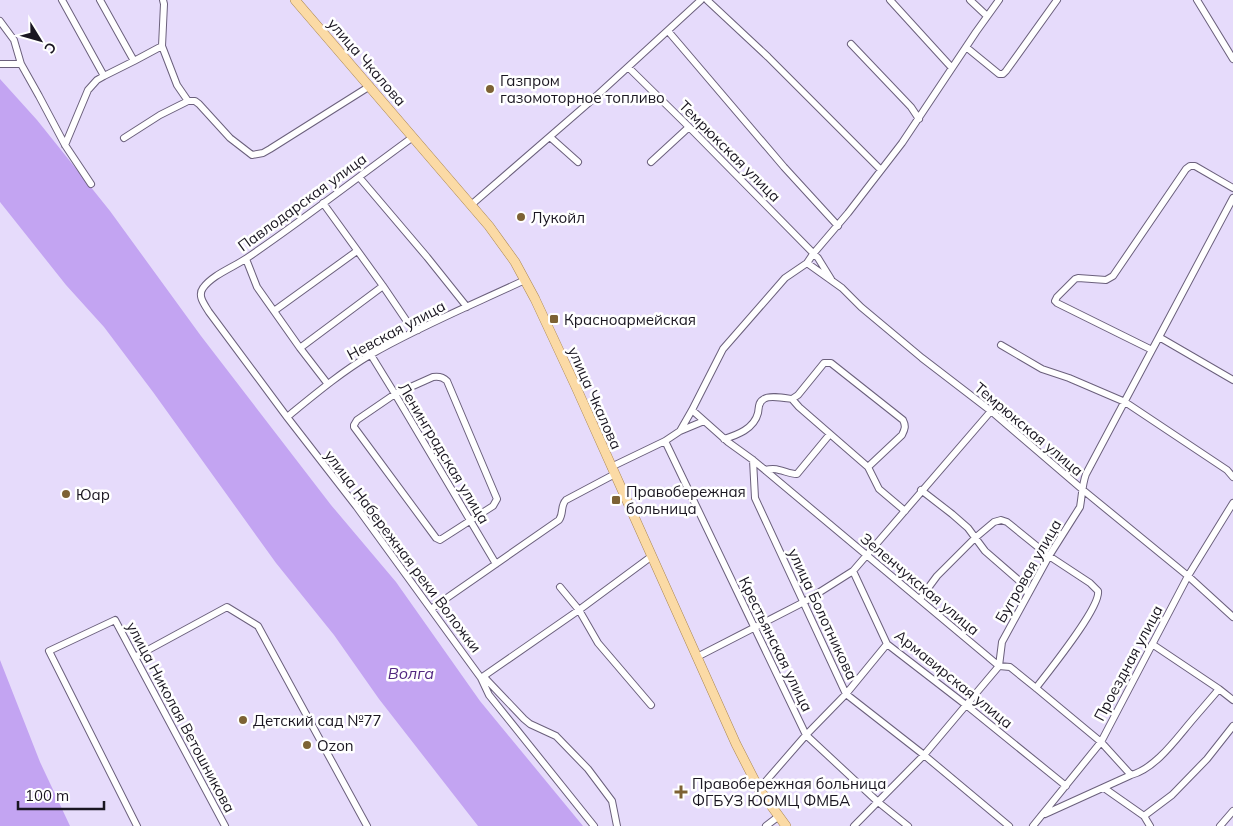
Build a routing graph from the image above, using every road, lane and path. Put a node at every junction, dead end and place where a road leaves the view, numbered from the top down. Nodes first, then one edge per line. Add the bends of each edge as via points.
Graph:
1 (62, 0) edge
2 (100, 0) edge
3 (163, 0) edge
4 (295, 0) edge
5 (702, 0) edge
6 (707, 0) edge
7 (890, 0) edge
8 (970, 0) edge
9 (999, 0) edge
10 (1057, 0) edge
11 (1197, 0) edge
12 (987, 16) junction
13 (0, 21) edge
14 (668, 31) junction
15 (851, 44) dead end
16 (162, 46) junction
17 (966, 47) junction
18 (1233, 59) edge
19 (134, 60) junction
20 (0, 64) edge
21 (21, 64) junction
22 (628, 67) junction
23 (952, 68) junction
24 (104, 76) junction
25 (370, 86) junction
26 (188, 101) junction
27 (919, 118) junction
28 (689, 127) junction
29 (413, 137) junction
30 (550, 137) junction
31 (124, 138) dead end
32 (65, 145) junction
33 (578, 162) dead end
34 (651, 162) dead end
35 (881, 170) junction
36 (359, 177) junction
37 (91, 184) dead end
38 (1233, 188) edge
39 (1233, 198) edge
40 (323, 203) junction
41 (471, 204) junction
42 (838, 226) junction
43 (357, 251) junction
44 (813, 254) junction
45 (246, 259) junction
46 (806, 263) junction
47 (525, 280) junction
48 (833, 282) junction
49 (383, 286) junction
50 (204, 287) joint
51 (467, 307) junction
52 (274, 311) junction
53 (418, 330) junction
54 (1159, 337) junction
55 (1001, 345) dead end
56 (300, 348) junction
57 (1152, 350) junction
58 (371, 355) junction
59 (1233, 380) edge
60 (327, 383) junction
61 (395, 394) junction
62 (792, 399) junction
63 (1125, 402) junction
64 (692, 410) junction
65 (991, 411) junction
66 (287, 416) junction
67 (704, 421) junction
68 (680, 431) junction
69 (830, 434) junction
70 (724, 439) junction
71 (665, 441) junction
72 (753, 460) junction
73 (868, 467) junction
74 (613, 470) junction
75 (765, 470) junction
76 (1233, 477) edge
77 (922, 490) junction
78 (1083, 490) junction
79 (1233, 503) edge
80 (905, 511) junction
81 (470, 521) junction
82 (975, 538) junction
83 (867, 555) junction
84 (652, 556) junction
85 (1049, 556) junction
86 (496, 564) junction
87 (853, 571) junction
88 (1188, 576) junction
89 (560, 587) dead end
90 (1028, 594) junction
91 (920, 599) junction
92 (804, 602) junction
93 (431, 609) junction
94 (579, 610) junction
95 (1233, 617) edge
96 (754, 627) junction
97 (887, 644) junction
98 (1152, 644) junction
99 (134, 657) junction
100 (697, 657) junction
101 (999, 666) junction
102 (483, 677) junction
103 (1036, 688) junction
104 (1219, 688) junction
105 (846, 694) junction
106 (1233, 700) edge
107 (650, 705) dead end
108 (966, 705) junction
109 (1233, 726) edge
110 (806, 735) junction
111 (1100, 742) junction
112 (924, 755) junction
113 (1130, 775) junction
114 (1066, 786) junction
115 (1104, 788) junction
116 (759, 789) junction
117 (878, 802) junction
118 (1233, 811) edge
119 (1043, 815) junction
120 (779, 816) junction
121 (1144, 816) junction
122 (137, 826) edge
123 (225, 826) edge
124 (367, 826) edge
125 (594, 826) edge
126 (616, 826) edge
127 (766, 826) edge
128 (786, 826) edge
129 (854, 826) edge
130 (908, 826) edge
131 (1009, 826) edge
132 (1033, 826) edge
133 (1150, 826) edge
134 (1220, 826) edge

1 - 24 street
2 - 19 street
3 - 16 street
4 - 25 main road, улица Чкалова
5 - 14 street
6 - 35 street
7 - 23 street
8 - 12 street
9 - 12 street
10 - 17 street via 1003,74
11 - 18 street
12 - 17 street
13 - 21 street via 14,40
14 - 22 street
14 - 42 street
15 - 27 street
16 - 19 street
16 - 26 street via 177,85
17 - 23 street
19 - 24 street
20 - 21 street
21 - 32 street
22 - 28 street, Темрюкская улица
22 - 30 street
23 - 27 street
24 - 32 street via 88,90
25 - 26 street via 270,150 252,155 230,138 200,104
25 - 29 main road, улица Чкалова
26 - 31 street
27 - 35 street
28 - 34 street
28 - 44 street, Темрюкская улица
29 - 36 street, Павлодарская улица
29 - 41 main road, улица Чкалова
30 - 33 street
30 - 41 street
32 - 37 street
35 - 42 street
36 - 40 street, Павлодарская улица
36 - 51 street
38 - 57 street via 1195,166 1188,167 1113,276 1106,280 1075,279 1056,297 1057,303
39 - 54 street
40 - 43 street
40 - 45 street, Павлодарская улица
41 - 47 main road, улица Чкалова via 500,240
42 - 44 street
43 - 49 street
43 - 52 street
44 - 46 street
44 - 48 street, Темрюкская улица
45 - 50 street, Павлодарская улица
45 - 52 street via 257,288
46 - 48 street, Темрюкская улица
46 - 64 street via 785,278 723,349
47 - 51 street, Невская улица
47 - 74 main road, улица Чкалова
48 - 65 street, Темрюкская улица via 922,358
49 - 53 street via 406,320
49 - 56 street
50 - 66 street, улица Набережная реки Воложки via 201,299 209,312
51 - 53 street, Невская улица
52 - 56 street
53 - 58 street, Невская улица
54 - 57 street
54 - 59 street
55 - 63 street via 1042,369
56 - 60 street
57 - 63 street
58 - 60 street, Невская улица
58 - 61 street, Ленинградская улица
60 - 66 street, Невская улица
61 - 81 street, Ленинградская улица
61 - 81 street via 433,377 448,381 496,499 494,506
61 - 81 street via 357,420 355,429 437,539 442,540
62 - 69 street
62 - 70 street via 764,399 750,426 740,434
62 - 73 street via 824,363 829,362 903,420 906,429 902,435
63 - 76 street
63 - 78 street, Бугровая улица via 1086,474
64 - 67 street, Зеленчукская улица
64 - 68 street
65 - 77 street
65 - 78 street, Темрюкская улица
66 - 93 street, улица Набережная реки Воложки
67 - 68 street
67 - 70 street, Зеленчукская улица
68 - 71 street
69 - 73 street
69 - 75 street via 796,474
70 - 72 street, Зеленчукская улица
71 - 74 street
71 - 96 street, Крестьянская улица
72 - 75 street, Зеленчукская улица
72 - 92 street, улица Болотникова via 755,498
73 - 80 street via 879,489
74 - 84 main road, улица Чкалова
74 - 86 street via 566,500 559,520
75 - 83 street, Зеленчукская улица
77 - 80 street
77 - 82 street via 968,528
78 - 85 street, Бугровая улица via 1080,507
78 - 88 street, Темрюкская улица
79 - 88 street, Проездная улица
80 - 83 street
81 - 86 street, Ленинградская улица
82 - 85 street via 994,522 1005,520
82 - 90 street via 1023,584
82 - 91 street via 937,576
83 - 87 street
83 - 91 street, Зеленчукская улица
84 - 94 street
84 - 100 main road, улица Чкалова
85 - 90 street, Бугровая улица
85 - 103 street via 1090,583 1099,595 1071,643
86 - 93 street
87 - 92 street
87 - 97 street, Армавирская улица
88 - 95 street, Темрюкская улица
88 - 98 street, Проездная улица
89 - 94 street
90 - 101 street, Бугровая улица via 1002,642
91 - 101 street, Зеленчукская улица
92 - 96 street
92 - 105 street, улица Болотникова
93 - 102 street, улица Набережная реки Воложки
94 - 102 street
94 - 107 street via 598,643
96 - 100 street
96 - 110 street, Крестьянская улица
97 - 105 street
97 - 108 street, Армавирская улица
98 - 104 street
98 - 111 street, Проездная улица
99 - 122 street, улица Николая Ветошникова via 115,620 49,652
99 - 123 street, улица Николая Ветошникова
99 - 124 street via 227,607 258,626
100 - 116 main road, улица Чкалова
101 - 103 street, Зеленчукская улица via 1010,667
101 - 108 street
102 - 125 street, улица Набережная реки Воложки via 489,695
102 - 126 street via 524,719 556,736 588,769 612,800
103 - 111 street, Зеленчукская улица
104 - 106 street
104 - 113 street via 1163,754
105 - 110 street
105 - 112 street, улица Болотникова
108 - 112 street
108 - 114 street, Армавирская улица
109 - 121 street via 1172,795
110 - 116 street
110 - 117 street, Крестьянская улица
111 - 113 street, Зеленчукская улица
111 - 114 street, Проездная улица
112 - 117 street
112 - 131 street, улица Болотникова
113 - 115 street
114 - 119 street, Проездная улица
115 - 119 street
115 - 121 street
116 - 120 main road, улица Чкалова
117 - 129 street
117 - 130 street, Крестьянская улица
118 - 134 street
119 - 132 street, Проездная улица
120 - 127 street
120 - 128 main road, улица Чкалова
121 - 133 street

